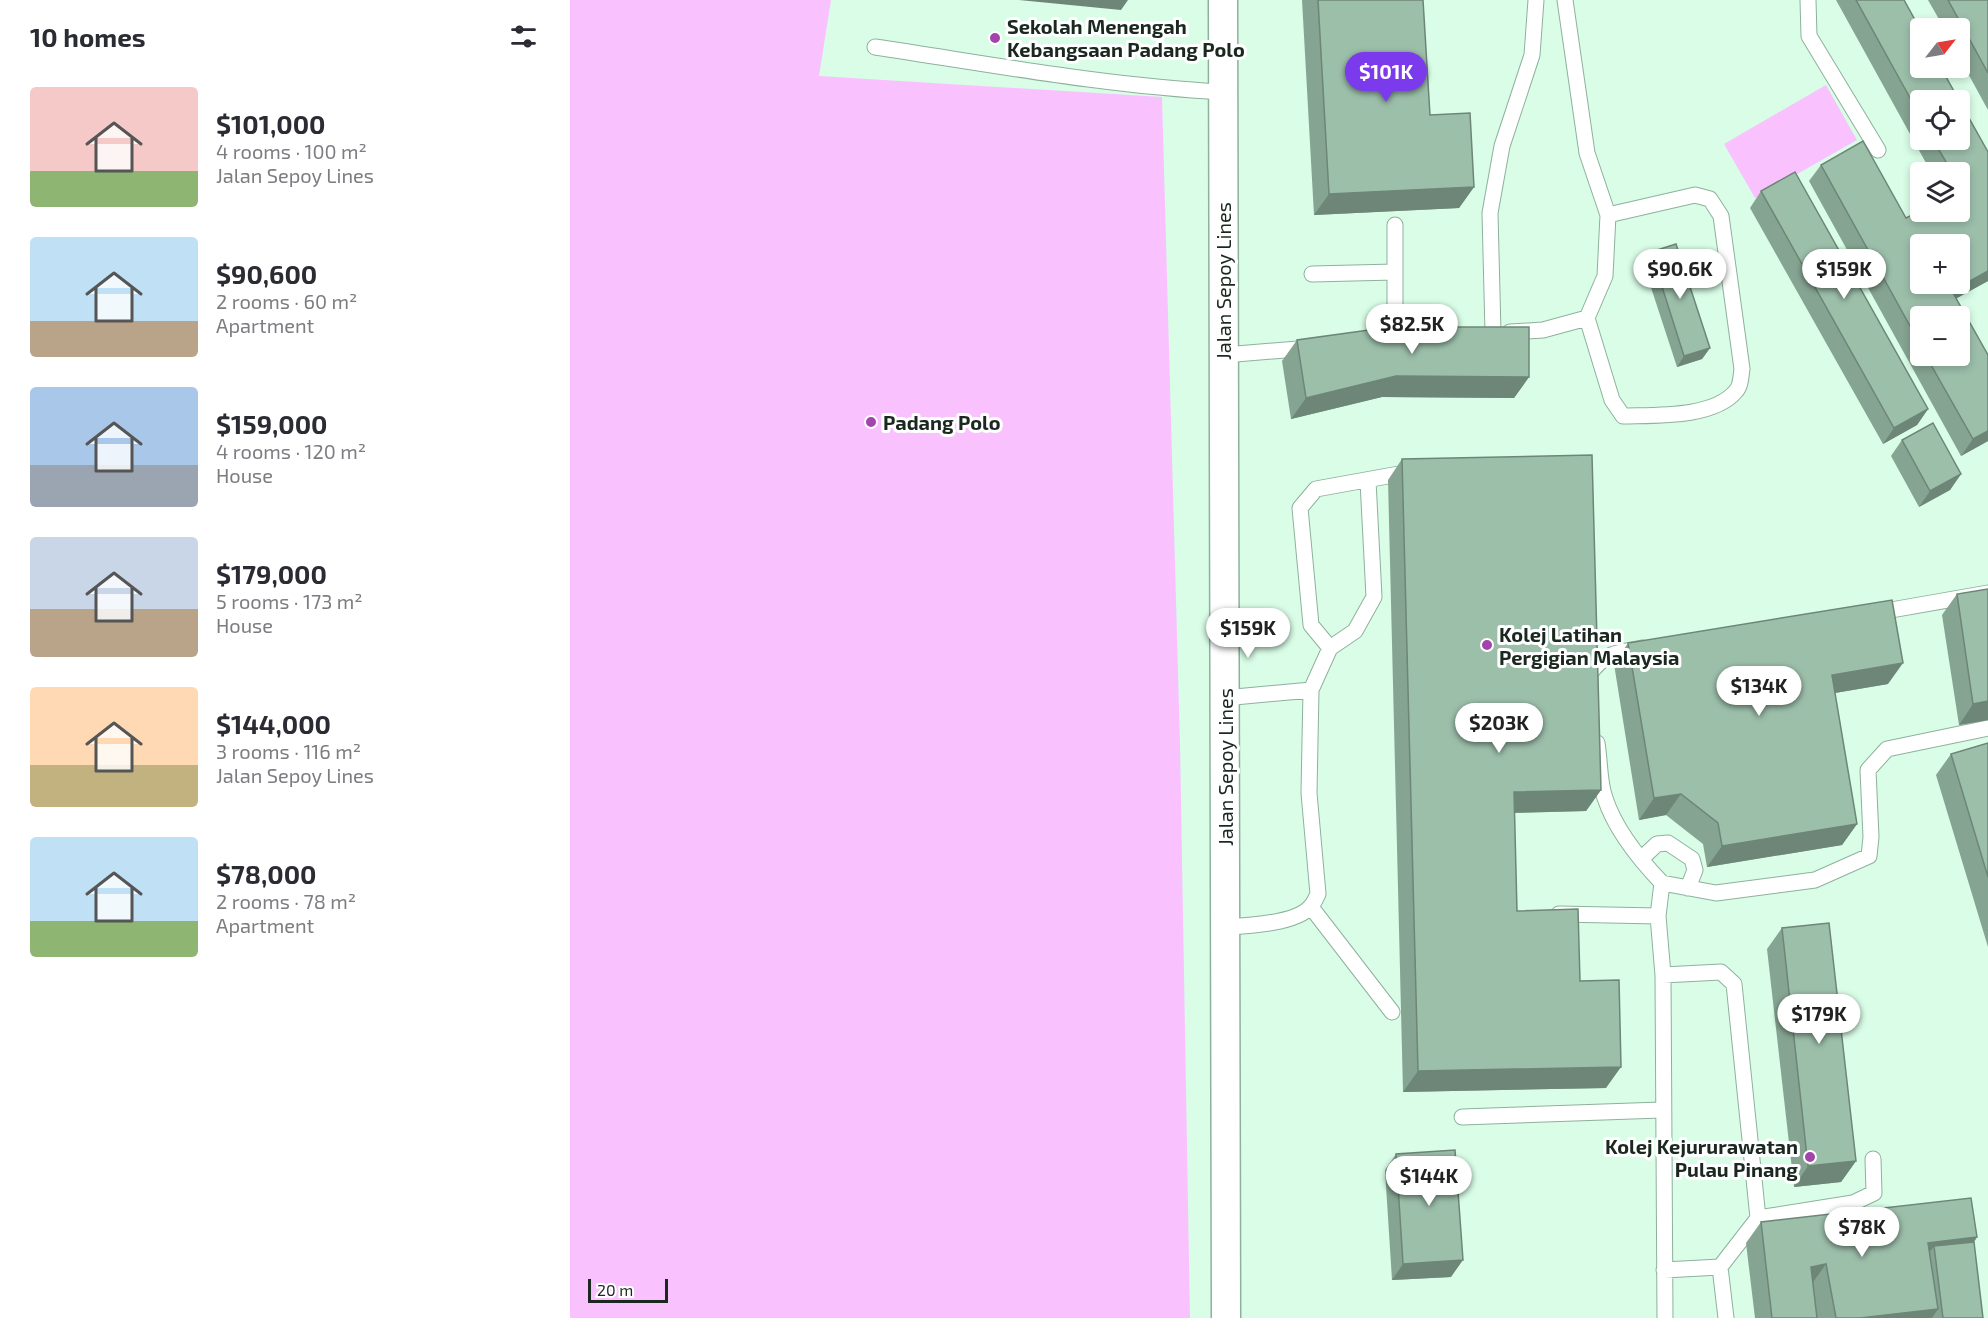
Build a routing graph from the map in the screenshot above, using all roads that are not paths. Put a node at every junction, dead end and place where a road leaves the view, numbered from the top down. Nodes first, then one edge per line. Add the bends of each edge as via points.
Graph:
1 (1223, 0) edge
2 (1536, 0) edge
3 (1565, 0) edge
4 (1808, 0) edge
5 (874, 47) dead end
6 (1223, 92) junction
7 (1878, 150) dead end
8 (1608, 215) junction
9 (1395, 225) dead end
10 (1395, 272) junction
11 (1312, 274) dead end
12 (1587, 318) junction
13 (1375, 341) edge
14 (1320, 347) edge
15 (1224, 355) junction
16 (1426, 469) edge
17 (1368, 481) junction
18 (1988, 593) edge
19 (1858, 616) edge
20 (1654, 646) edge
21 (1330, 648) junction
22 (1311, 690) junction
23 (1224, 698) junction
24 (1592, 698) edge
25 (1988, 728) edge
26 (1596, 731) edge
27 (1641, 859) junction
28 (1662, 883) junction
29 (1688, 888) junction
30 (1311, 907) junction
31 (1549, 914) edge
32 (1658, 916) junction
33 (1225, 927) junction
34 (1663, 975) junction
35 (1392, 1012) dead end
36 (1661, 1110) junction
37 (1462, 1118) dead end
38 (1873, 1159) dead end
39 (1758, 1218) junction
40 (1720, 1267) junction
41 (1664, 1270) junction
42 (1226, 1318) edge
43 (1665, 1318) edge
44 (1726, 1318) edge

1 - 6 street, Jalan Sepoy Lines
2 - 12 lane via 1532,55 1502,146 1490,213 1487,333 1543,330
3 - 8 lane via 1587,153
4 - 7 lane via 1809,36
5 - 6 lane via 1091,80
6 - 15 street, Jalan Sepoy Lines
8 - 12 lane via 1605,276
8 - 12 lane via 1695,195 1710,199 1721,216 1728,250 1742,369 1738,390 1721,404 1683,414 1623,416 1609,394
9 - 10 lane
10 - 11 lane
10 - 13 lane via 1400,339
14 - 15 lane
15 - 23 street, Jalan Sepoy Lines
16 - 17 lane
17 - 21 lane via 1374,597 1355,631
17 - 21 lane via 1316,489 1300,508 1311,625
18 - 19 lane
20 - 24 lane via 1619,651 1600,660 1589,675
21 - 22 lane
22 - 23 lane
22 - 30 lane via 1310,794 1318,894
23 - 33 street, Jalan Sepoy Lines
25 - 29 lane via 1887,748 1868,770 1869,856 1815,880 1716,893
26 - 27 lane via 1604,798
27 - 28 lane
27 - 29 lane via 1657,844 1668,843 1692,859 1695,870
28 - 29 lane
28 - 32 lane
30 - 33 lane via 1260,925
30 - 35 lane
31 - 32 lane
32 - 34 lane
33 - 42 street, Jalan Sepoy Lines
34 - 36 lane
34 - 39 lane via 1721,972 1734,984
36 - 37 lane
36 - 41 lane
38 - 39 lane via 1874,1193 1853,1203
39 - 40 lane
40 - 41 lane
40 - 44 lane
41 - 43 lane

